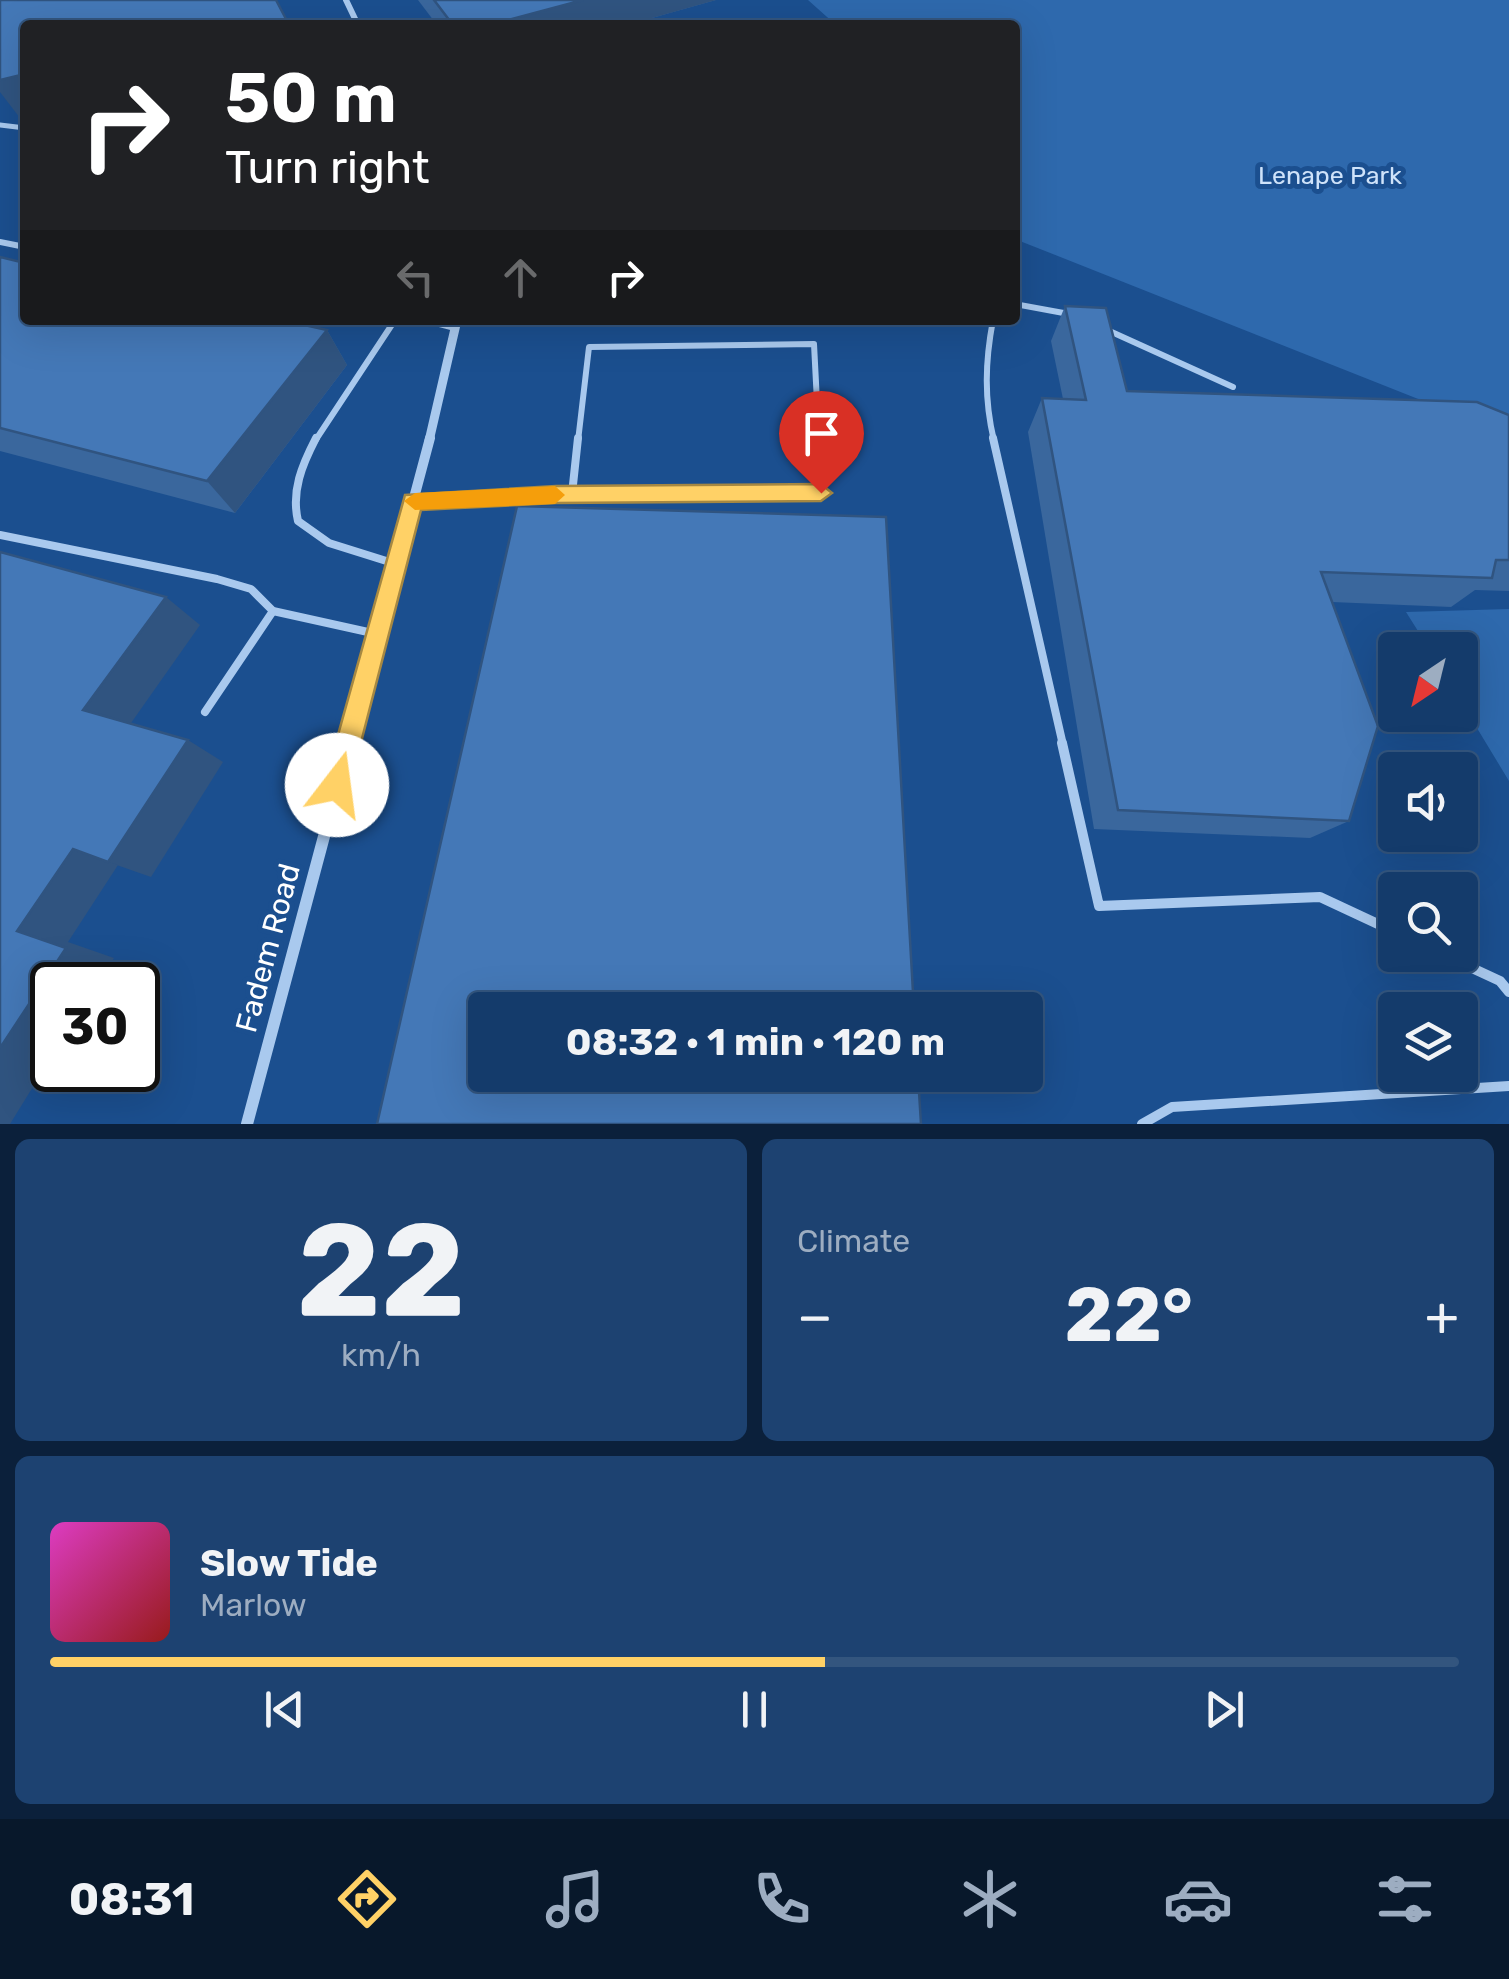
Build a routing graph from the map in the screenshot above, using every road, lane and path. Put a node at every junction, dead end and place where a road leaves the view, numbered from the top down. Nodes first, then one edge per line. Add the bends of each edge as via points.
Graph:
1 (1020, 305) edge
2 (1074, 316) edge
3 (1091, 323) edge
4 (392, 325) edge
5 (456, 325) edge
6 (992, 325) edge
7 (1233, 387) dead end
8 (572, 494) junction
9 (413, 502) junction
10 (0, 534) edge
11 (396, 564) junction
12 (273, 611) junction
13 (378, 634) junction
14 (206, 712) dead end
15 (1378, 924) edge
16 (1478, 971) edge
17 (1509, 992) edge
18 (1509, 1086) edge
19 (246, 1124) edge
20 (1142, 1124) edge

1 - 2 lane
3 - 7 lane
4 - 11 lane via 303,459 291,494 298,522 325,542
5 - 9 street, Fadem Road
6 - 15 lane via 987,411 1098,906 1320,897
8 - 8 lane via 821,493 814,344 589,347
8 - 9 lane
9 - 11 street, Fadem Road
10 - 12 lane via 217,579 251,589
11 - 13 street, Fadem Road
12 - 13 lane
12 - 14 lane
13 - 19 street, Fadem Road
16 - 17 lane
18 - 20 lane via 1172,1106

